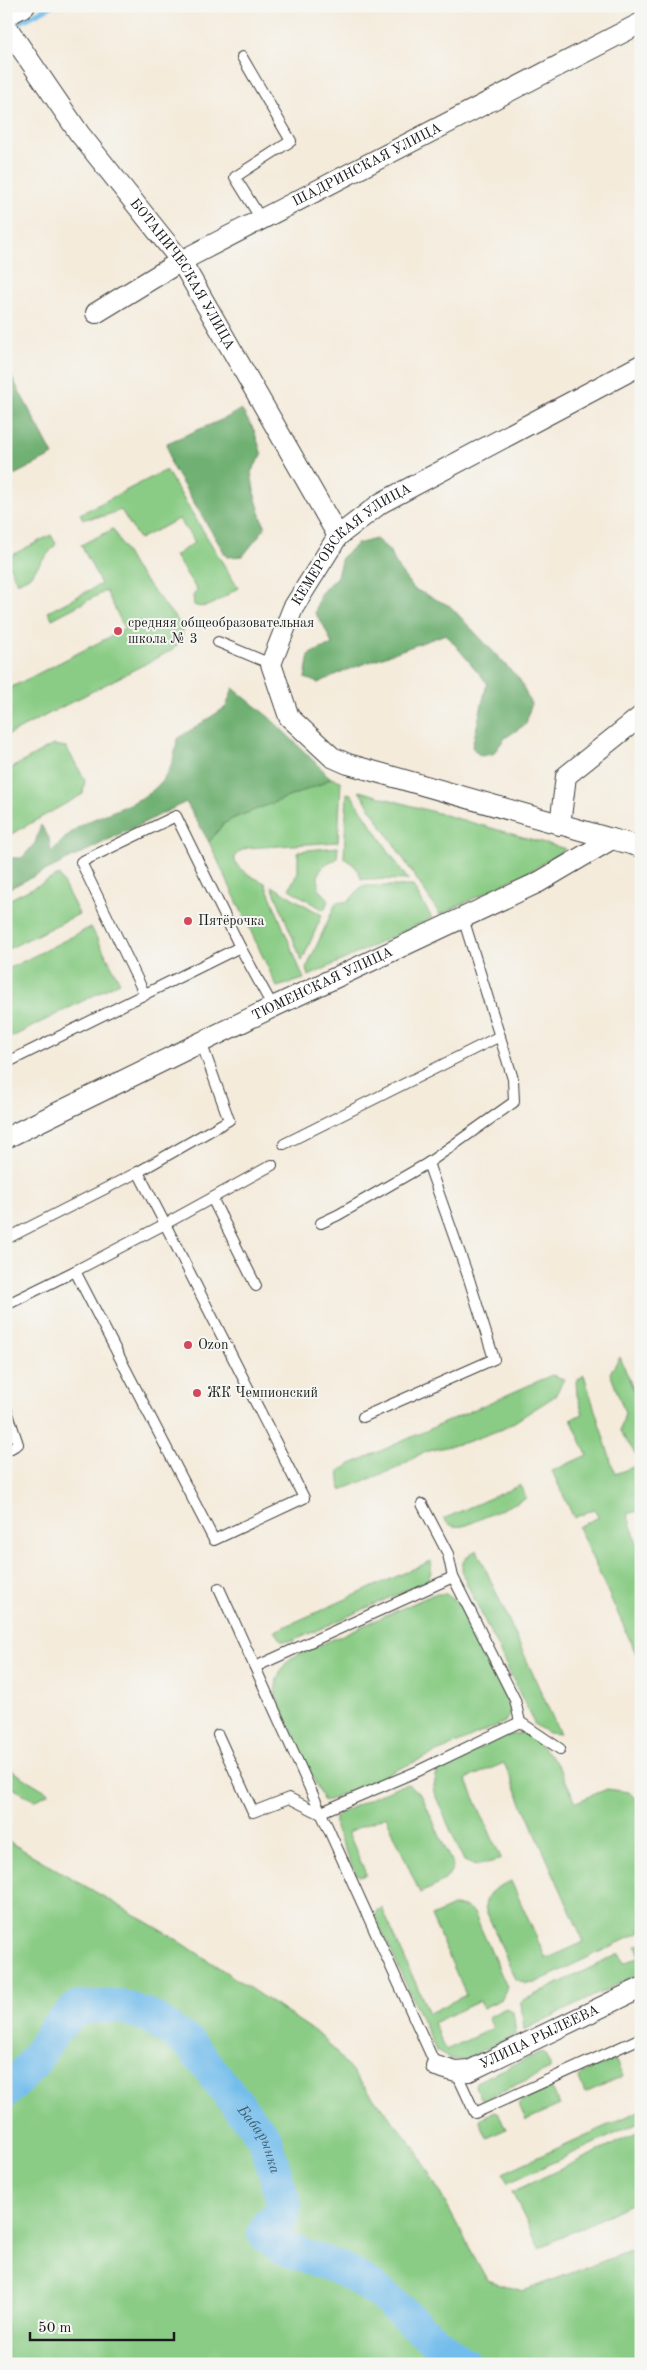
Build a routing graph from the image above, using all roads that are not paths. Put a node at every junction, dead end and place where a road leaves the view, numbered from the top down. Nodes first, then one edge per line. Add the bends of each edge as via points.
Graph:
1 (25, 6) edge
2 (6, 16) edge
3 (641, 23) edge
4 (6, 26) edge
5 (242, 57) dead end
6 (261, 219) junction
7 (181, 261) junction
8 (96, 313) dead end
9 (641, 365) edge
10 (338, 536) junction
11 (218, 642) dead end
12 (271, 664) junction
13 (641, 716) edge
14 (560, 825) junction
15 (612, 839) junction
16 (641, 847) edge
17 (463, 918) junction
18 (240, 947) junction
19 (145, 995) junction
20 (273, 1007) junction
21 (500, 1036) junction
22 (200, 1042) junction
23 (6, 1063) edge
24 (6, 1138) edge
25 (284, 1144) dead end
26 (428, 1162) junction
27 (272, 1165) dead end
28 (138, 1172) junction
29 (212, 1198) junction
30 (321, 1223) dead end
31 (164, 1224) junction
32 (6, 1240) edge
33 (75, 1271) junction
34 (256, 1286) dead end
35 (6, 1305) edge
36 (6, 1408) edge
37 (363, 1417) dead end
38 (6, 1450) edge
39 (422, 1504) dead end
40 (453, 1577) junction
41 (219, 1588) dead end
42 (255, 1667) junction
43 (520, 1722) junction
44 (218, 1735) dead end
45 (560, 1749) dead end
46 (319, 1813) junction
47 (641, 1988) edge
48 (641, 2038) edge
49 (436, 2066) joint
50 (456, 2072) junction

1 - 2 street
3 - 6 street, ШАДРИНСКАЯ УЛИЦА
4 - 7 street, БОТАНИЧЕСКАЯ УЛИЦА via 79,132
5 - 6 lane via 291,142 235,177
6 - 7 street, ШАДРИНСКАЯ УЛИЦА
7 - 8 street, ШАДРИНСКАЯ УЛИЦА
7 - 10 street, БОТАНИЧЕСКАЯ УЛИЦА
9 - 10 street, КЕМЕРОВСКАЯ УЛИЦА via 381,503
10 - 12 street, КЕМЕРОВСКАЯ УЛИЦА via 293,608
11 - 12 lane
12 - 14 street via 289,717 332,757
13 - 14 street via 566,776
14 - 15 street
15 - 16 street
15 - 17 street, ТЮМЕНСКАЯ УЛИЦА via 539,882
17 - 20 street, ТЮМЕНСКАЯ УЛИЦА
17 - 21 lane
18 - 19 lane
18 - 19 lane via 176,816 81,862
18 - 20 lane
19 - 23 lane
20 - 22 street, ТЮМЕНСКАЯ УЛИЦА
21 - 25 lane
21 - 26 lane via 513,1079 514,1102
22 - 24 street, ТЮМЕНСКАЯ УЛИЦА
22 - 28 lane via 229,1120
26 - 30 lane
26 - 37 lane via 494,1359
27 - 29 lane
28 - 31 lane
28 - 32 lane
29 - 31 lane
29 - 34 lane
31 - 33 lane
31 - 33 lane via 304,1498 214,1540
33 - 35 lane
36 - 38 lane via 18,1444
39 - 40 lane via 448,1554
40 - 42 lane
40 - 43 lane via 515,1700
41 - 42 lane
42 - 46 lane
43 - 45 lane
43 - 46 lane via 418,1771
44 - 46 lane via 253,1812 289,1798
46 - 49 lane
47 - 50 street, УЛИЦА РЫЛЕЕВА via 469,2071
48 - 50 lane via 475,2113
49 - 50 street

